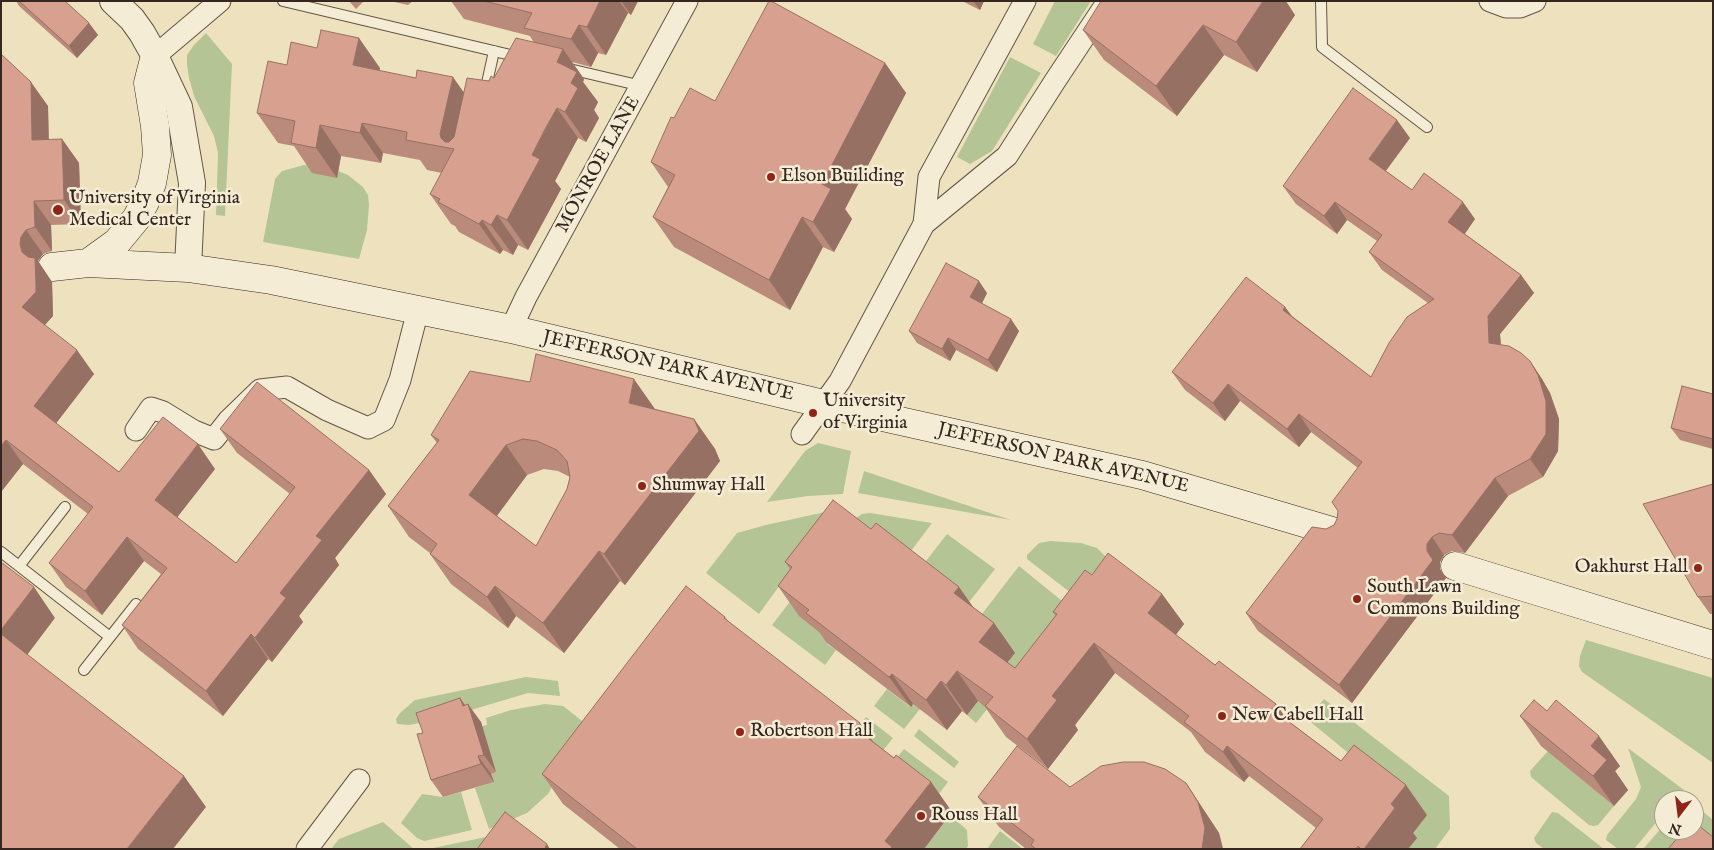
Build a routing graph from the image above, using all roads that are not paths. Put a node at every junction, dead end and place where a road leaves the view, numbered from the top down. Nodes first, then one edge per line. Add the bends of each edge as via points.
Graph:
1 (114, 1) edge
2 (220, 1) edge
3 (283, 1) edge
4 (687, 1) edge
5 (1025, 1) edge
6 (1108, 1) edge
7 (1321, 1) edge
8 (1490, 1) edge
9 (1535, 1) edge
10 (494, 52) junction
11 (155, 56) junction
12 (531, 60) edge
13 (558, 66) edge
14 (642, 86) junction
15 (484, 99) edge
16 (1427, 126) dead end
17 (924, 224) junction
18 (88, 263) junction
19 (52, 267) dead end
20 (188, 268) junction
21 (418, 310) junction
22 (511, 329) junction
23 (824, 404) junction
24 (136, 430) dead end
25 (802, 434) dead end
26 (65, 508) edge
27 (1335, 532) edge
28 (1, 552) edge
29 (19, 566) junction
30 (1455, 566) dead end
31 (136, 604) edge
32 (110, 637) junction
33 (1713, 644) edge
34 (84, 670) dead end
35 (359, 780) dead end
36 (307, 849) edge

1 - 11 street via 132,19
2 - 11 street
3 - 10 lane
4 - 14 street, MONROE LANE
5 - 17 street via 929,177
6 - 17 street via 1007,156
7 - 16 lane via 1322,47
8 - 9 street via 1506,7 1520,7
10 - 12 lane
10 - 15 lane
11 - 18 main road via 148,83 157,154 152,183 136,219 116,242
11 - 20 street via 179,107 192,184
13 - 14 lane
14 - 22 street, MONROE LANE
17 - 23 street via 840,381
18 - 19 main road, JEFFERSON PARK AVENUE
18 - 20 main road, JEFFERSON PARK AVENUE
20 - 21 main road, JEFFERSON PARK AVENUE via 270,280
21 - 22 main road, JEFFERSON PARK AVENUE
21 - 24 street via 400,380 384,420 368,428 287,387 260,390 228,420 214,439 151,408
22 - 23 main road, JEFFERSON PARK AVENUE
23 - 25 street
23 - 27 main road, JEFFERSON PARK AVENUE via 1142,475
26 - 29 lane
28 - 29 lane
29 - 32 lane
30 - 33 main road
31 - 32 lane
32 - 34 lane
35 - 36 street

